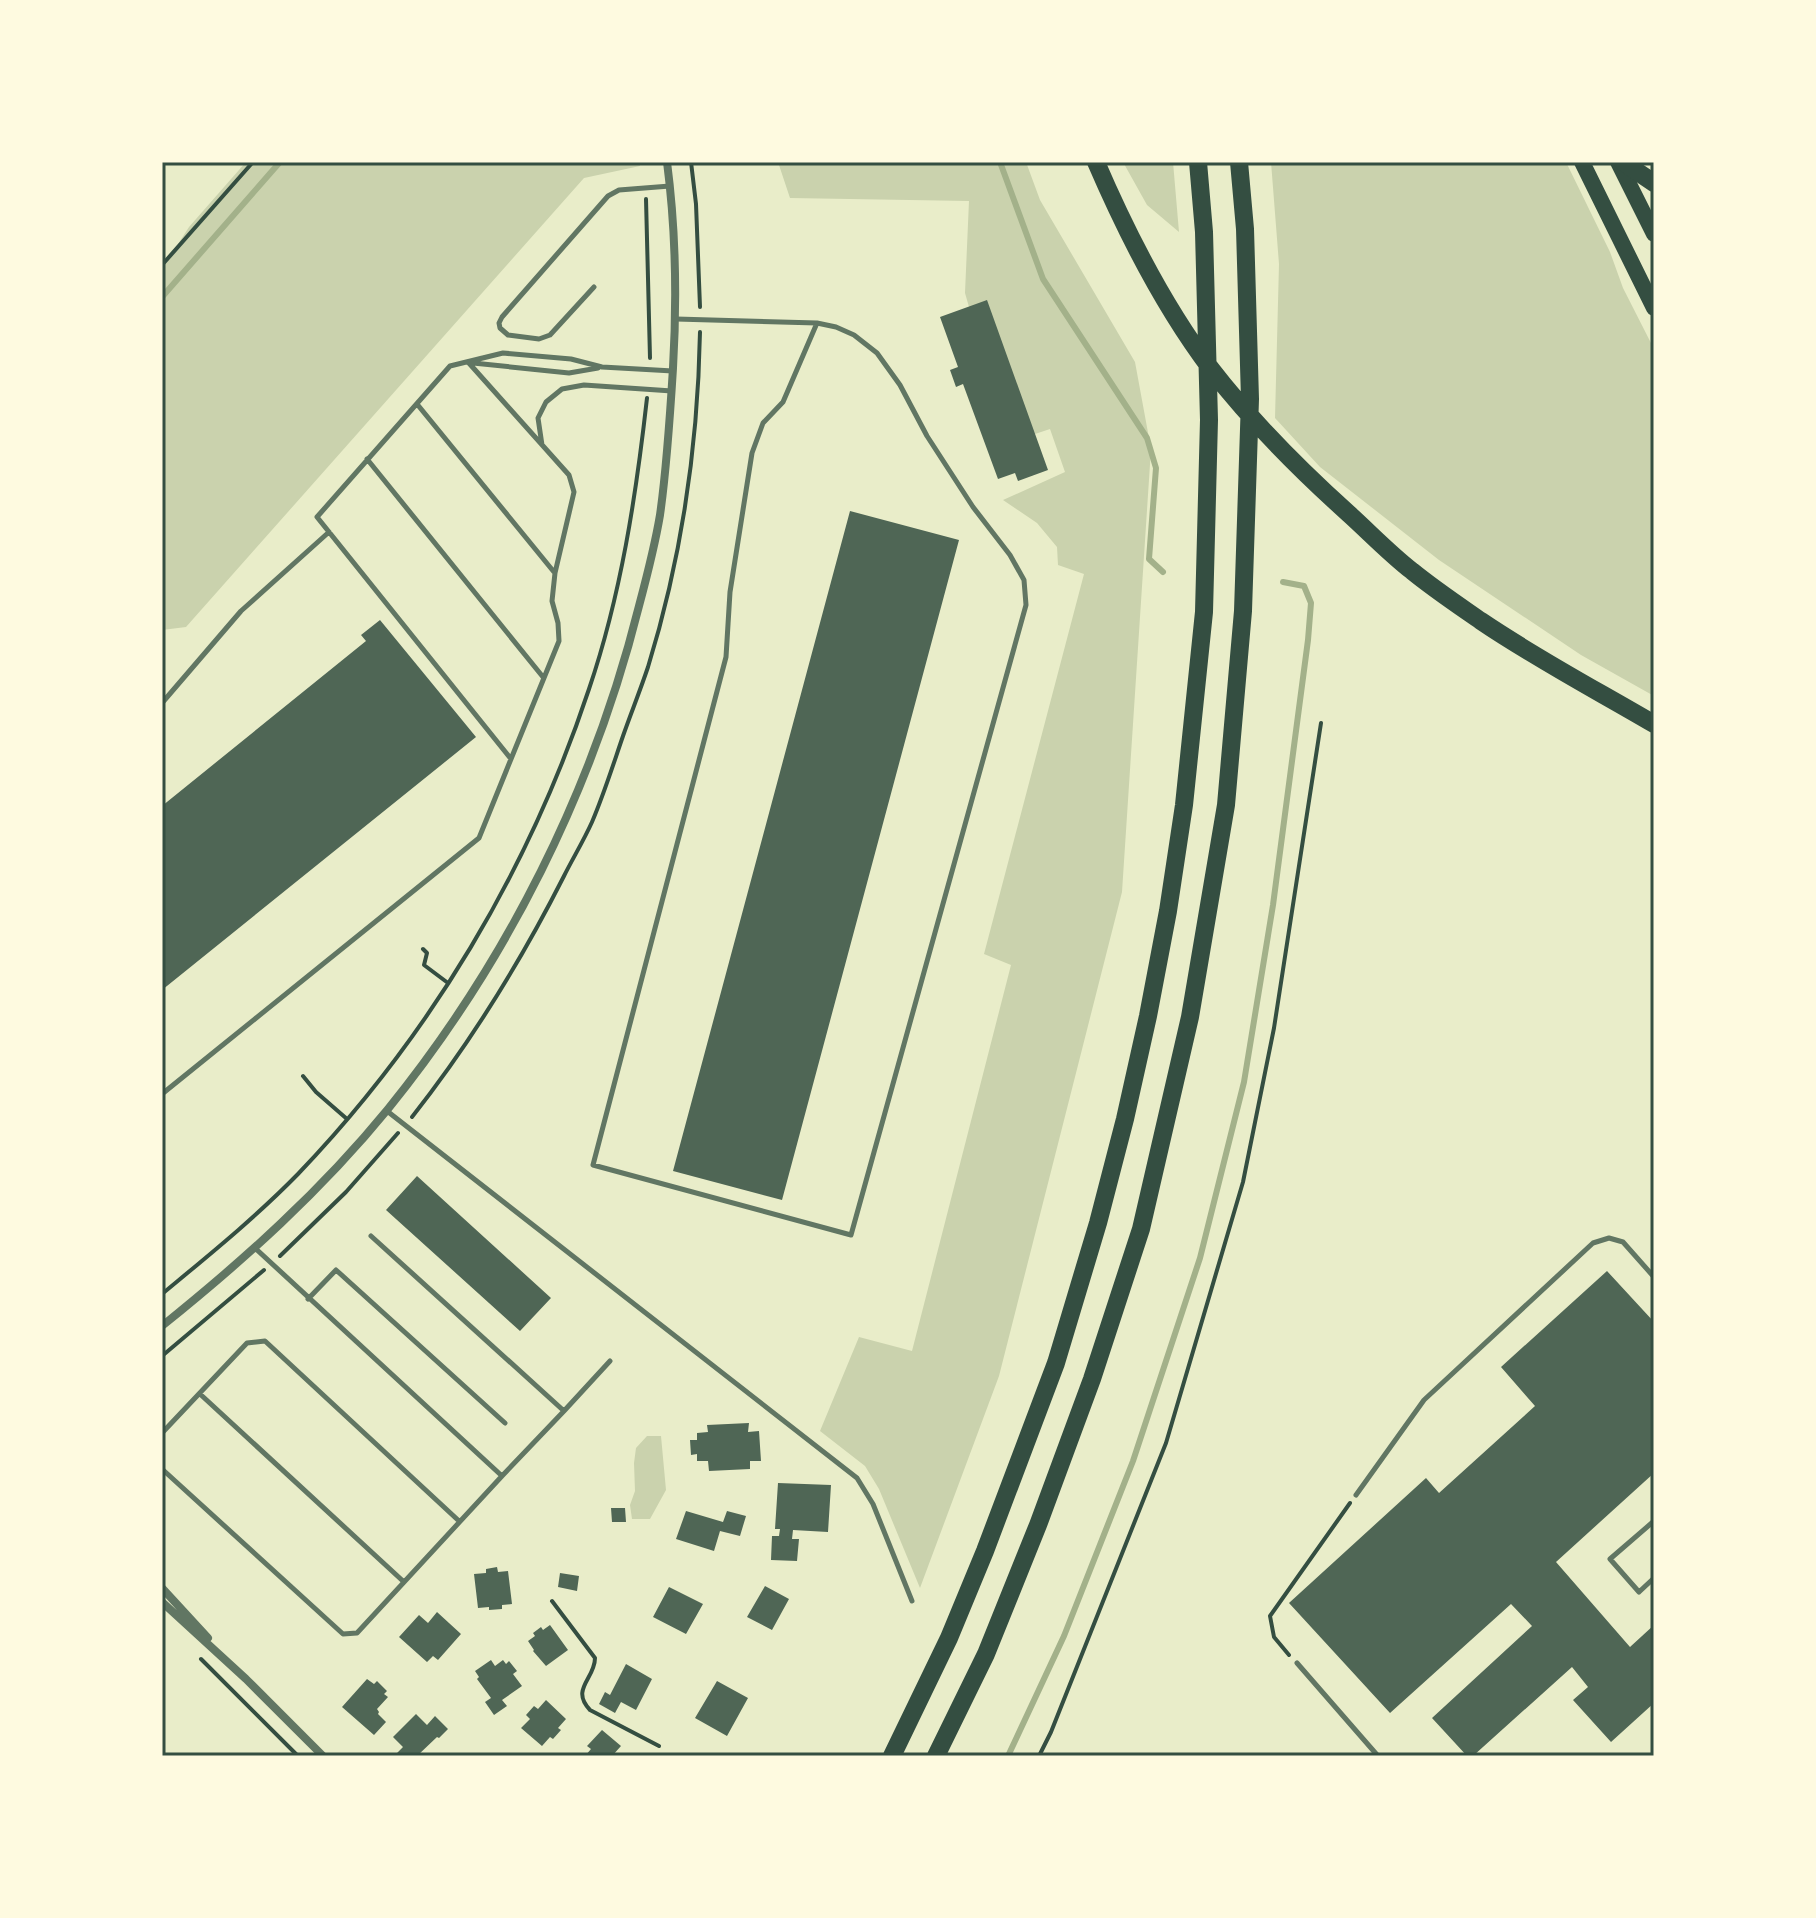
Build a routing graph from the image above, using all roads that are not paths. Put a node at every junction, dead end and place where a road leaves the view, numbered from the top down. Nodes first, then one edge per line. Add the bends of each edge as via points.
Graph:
1 (667, 162) edge
2 (1096, 162) edge
3 (1198, 162) edge
4 (1239, 162) edge
5 (1582, 162) edge
6 (1621, 162) edge
7 (1654, 183) edge
8 (670, 186) junction
9 (1654, 234) edge
10 (594, 287) dead end
11 (1654, 308) edge
12 (676, 319) junction
13 (817, 323) junction
14 (468, 362) junction
15 (602, 367) junction
16 (673, 371) junction
17 (672, 391) junction
18 (417, 404) junction
19 (542, 446) junction
20 (367, 459) junction
21 (329, 532) junction
22 (555, 573) junction
23 (544, 678) junction
24 (162, 703) edge
25 (1654, 724) edge
26 (511, 759) junction
27 (162, 1094) edge
28 (387, 1110) junction
29 (371, 1236) dead end
30 (255, 1248) junction
31 (1654, 1277) edge
32 (308, 1299) junction
33 (162, 1326) edge
34 (610, 1361) dead end
35 (200, 1394) junction
36 (564, 1411) junction
37 (505, 1423) dead end
38 (162, 1433) edge
39 (162, 1469) edge
40 (502, 1476) junction
41 (1356, 1495) road end
42 (459, 1521) junction
43 (1654, 1521) edge
44 (1654, 1578) edge
45 (404, 1582) junction
46 (162, 1588) edge
47 (912, 1601) dead end
48 (162, 1602) edge
49 (1297, 1663) road end
50 (246, 1679) junction
51 (323, 1756) edge
52 (892, 1756) edge
53 (936, 1756) edge
54 (1378, 1756) edge

1 - 8 street
2 - 25 highway via 1153,278 1210,367 1260,428 1412,571 1482,622
3 - 52 highway via 1209,420 1204,612 1184,805 1154,986 1098,1223 1056,1363 949,1638
4 - 53 highway via 1250,399 1243,611 1226,805 1190,1017 1141,1229 1092,1379 986,1654
5 - 11 highway
6 - 7 highway
6 - 9 highway
8 - 10 lane via 619,190 608,196 502,317 500,328 514,336 550,335
8 - 12 street
12 - 13 lane
12 - 16 street
13 - 13 lane via 783,402 763,423 752,453 730,592 726,657 593,1165 851,1235 1026,605 1024,580 1010,555 877,353 854,335
14 - 15 lane via 569,373
14 - 15 lane via 503,353
14 - 18 lane via 450,366
14 - 19 lane
15 - 16 lane
16 - 17 street
17 - 19 lane via 584,385 562,389 546,402 538,418
17 - 28 street via 651,559 629,647 591,758 545,863 490,966
18 - 20 lane
18 - 22 lane
19 - 22 lane via 569,475 574,492
20 - 21 lane via 317,517
20 - 23 lane
21 - 24 lane via 241,611
21 - 26 lane
22 - 23 lane via 552,601 559,641
23 - 26 lane
26 - 27 lane via 479,838
28 - 30 street
28 - 47 lane via 857,1478
29 - 36 lane
30 - 32 lane
30 - 33 street
31 - 41 lane via 1623,1242 1609,1238 1593,1243 1424,1400
32 - 37 lane via 336,1270
32 - 40 lane
34 - 36 lane
35 - 38 lane
35 - 42 lane via 247,1343 265,1341
35 - 45 lane
36 - 40 lane
39 - 45 lane via 343,1634 357,1633
40 - 42 lane
42 - 45 lane
43 - 44 lane via 1610,1559 1639,1592
46 - 50 street
48 - 50 street
49 - 54 lane
50 - 51 street

